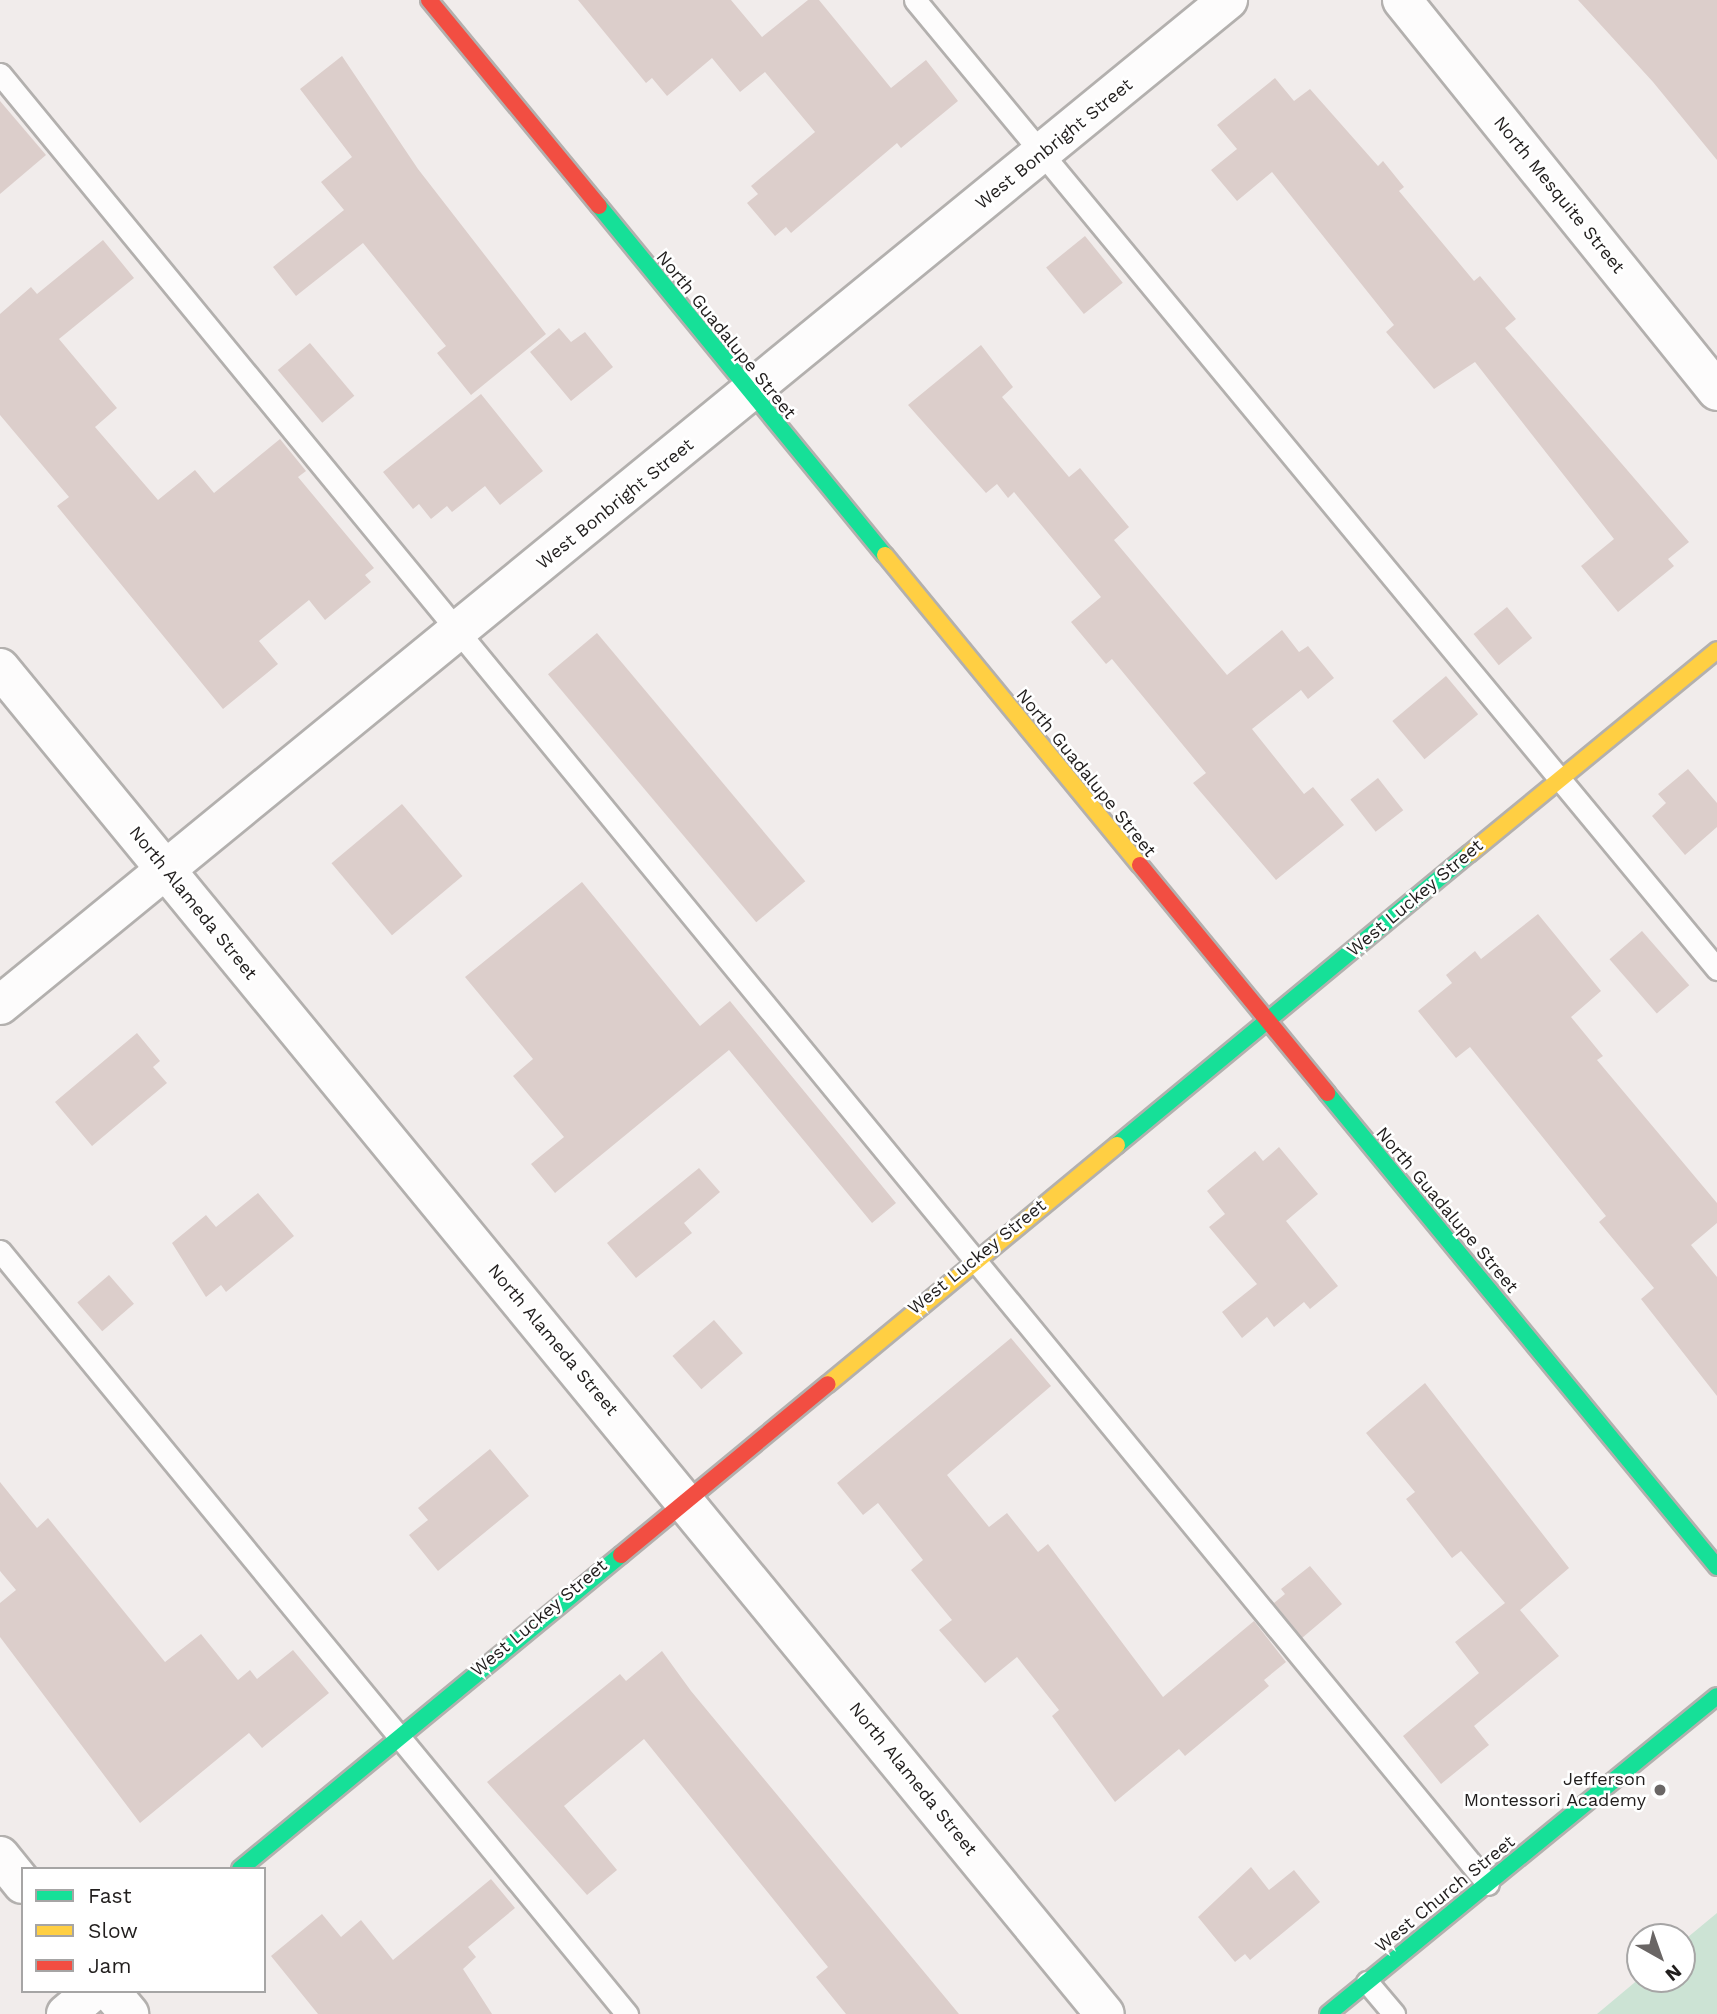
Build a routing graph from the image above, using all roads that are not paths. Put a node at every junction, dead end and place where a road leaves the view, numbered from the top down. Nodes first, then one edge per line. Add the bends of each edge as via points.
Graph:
1 (429, 0) edge
2 (915, 0) edge
3 (1228, 0) edge
4 (1402, 0) edge
5 (0, 74) edge
6 (1042, 154) junction
7 (1717, 391) edge
8 (749, 394) junction
9 (460, 632) junction
10 (1717, 650) edge
11 (0, 667) edge
12 (1561, 776) junction
13 (164, 869) junction
14 (1717, 970) edge
15 (0, 1004) edge
16 (1267, 1023) junction
17 (0, 1251) edge
18 (973, 1259) junction
19 (683, 1497) junction
20 (1717, 1567) edge
21 (1717, 1696) edge
22 (395, 1739) junction
23 (0, 1856) edge
24 (242, 1867) edge
25 (21, 1882) edge
26 (1488, 1884) junction
27 (1367, 1982) junction
28 (91, 1993) edge
29 (112, 1993) edge
30 (66, 2014) edge
31 (129, 2014) edge
32 (627, 2014) edge
33 (1105, 2014) edge
34 (1328, 2014) edge
35 (1394, 2014) edge

1 - 8 street, North Guadalupe Street
2 - 6 lane
3 - 6 street, West Bonbright Street
4 - 7 street, North Mesquite Street
5 - 9 lane
6 - 8 street, West Bonbright Street
6 - 12 lane
8 - 9 street, West Bonbright Street
8 - 16 street, North Guadalupe Street
9 - 13 street, West Bonbright Street
9 - 18 lane
10 - 12 street, West Luckey Street
11 - 13 street, North Alameda Street
12 - 14 lane
12 - 16 street, West Luckey Street
13 - 15 street, West Bonbright Street
13 - 19 street, North Alameda Street
16 - 18 street, West Luckey Street
16 - 20 street, North Guadalupe Street
17 - 22 lane
18 - 19 street, West Luckey Street
18 - 26 lane
19 - 22 street, West Luckey Street
19 - 33 street, North Alameda Street
21 - 26 street, West Church Street
22 - 24 street, West Luckey Street
22 - 32 lane
23 - 25 street
26 - 27 street, West Church Street
27 - 34 street, West Church Street
27 - 35 lane
28 - 30 street
29 - 31 street

